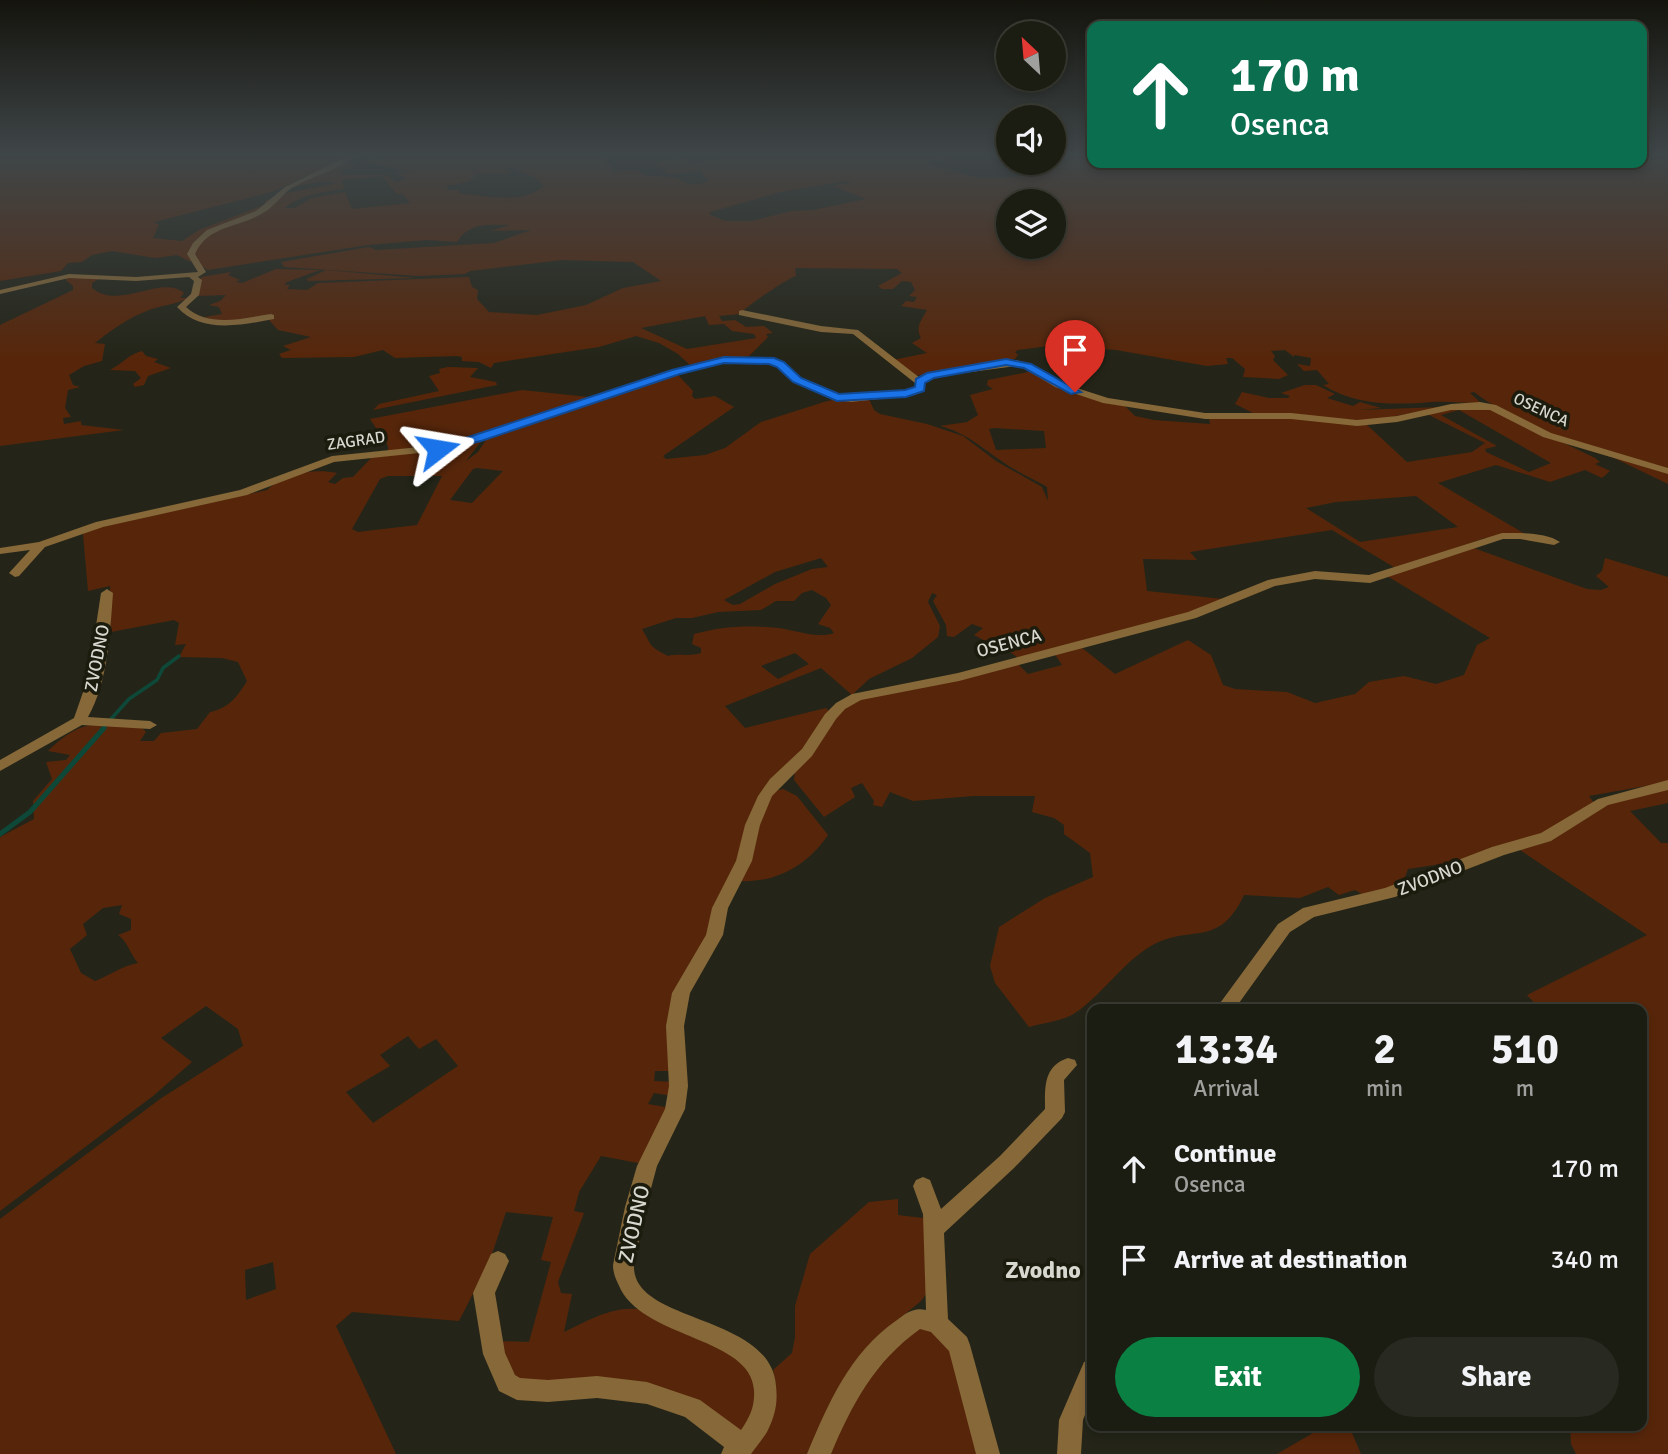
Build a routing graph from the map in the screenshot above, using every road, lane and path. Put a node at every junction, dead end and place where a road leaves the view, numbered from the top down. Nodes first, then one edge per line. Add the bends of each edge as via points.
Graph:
1 (232, 224) edge
2 (193, 276) junction
3 (0, 292) edge
4 (742, 313) dead end
5 (271, 317) dead end
6 (676, 372) joint
7 (920, 382) junction
8 (1668, 471) edge
9 (1554, 542) dead end
10 (41, 545) junction
11 (0, 551) edge
12 (15, 573) dead end
13 (107, 593) dead end
14 (80, 721) junction
15 (150, 725) dead end
16 (6, 762) edge
17 (1668, 785) edge
18 (1228, 1004) edge
19 (676, 1037) joint
20 (1068, 1065) dead end
21 (923, 1186) dead end
22 (934, 1229) junction
23 (498, 1262) dead end
24 (937, 1323) junction
25 (1087, 1382) edge
26 (738, 1450) edge
27 (819, 1454) edge
28 (988, 1454) edge
29 (1069, 1454) edge

1 - 2 street via 204,236 193,247 191,254 202,272
2 - 3 street via 69,276
2 - 5 street via 198,280 195,295 181,307 196,318 211,322
4 - 7 street via 855,332
6 - 7 street, OSENCA via 724,360 759,359 781,365 797,380 826,394 851,399 915,392
6 - 10 street, ZAGRAD via 477,439 438,449 332,459 243,493 100,524
7 - 8 street, OSENCA via 931,375 1006,362 1027,366 1085,395 1174,413 1357,422 1480,405 1547,435
9 - 19 street, OSENCA via 1502,536 1370,579 1297,577 1242,593 1192,615 844,702 829,715 811,747 767,792 753,821 745,858 721,906 714,937 684,987 676,1013
10 - 11 street, ZAGRAD
10 - 12 street, ZAGRAD
13 - 14 street, ZVODNO via 103,635
14 - 15 street
14 - 16 street
17 - 18 street, ZVODNO via 1603,802 1546,837 1390,893 1309,912 1284,928
19 - 26 street, ZVODNO via 679,1089 674,1111 647,1166 623,1272 634,1294 646,1303 754,1356 763,1373 765,1411
20 - 22 street via 1057,1071 1055,1112 1042,1128
21 - 22 street
22 - 24 street
23 - 26 street via 484,1293 494,1354 508,1383 517,1389 597,1387 647,1393 692,1408
24 - 27 street via 918,1318 892,1334 856,1374
24 - 28 street via 959,1345
25 - 29 street via 1071,1420

